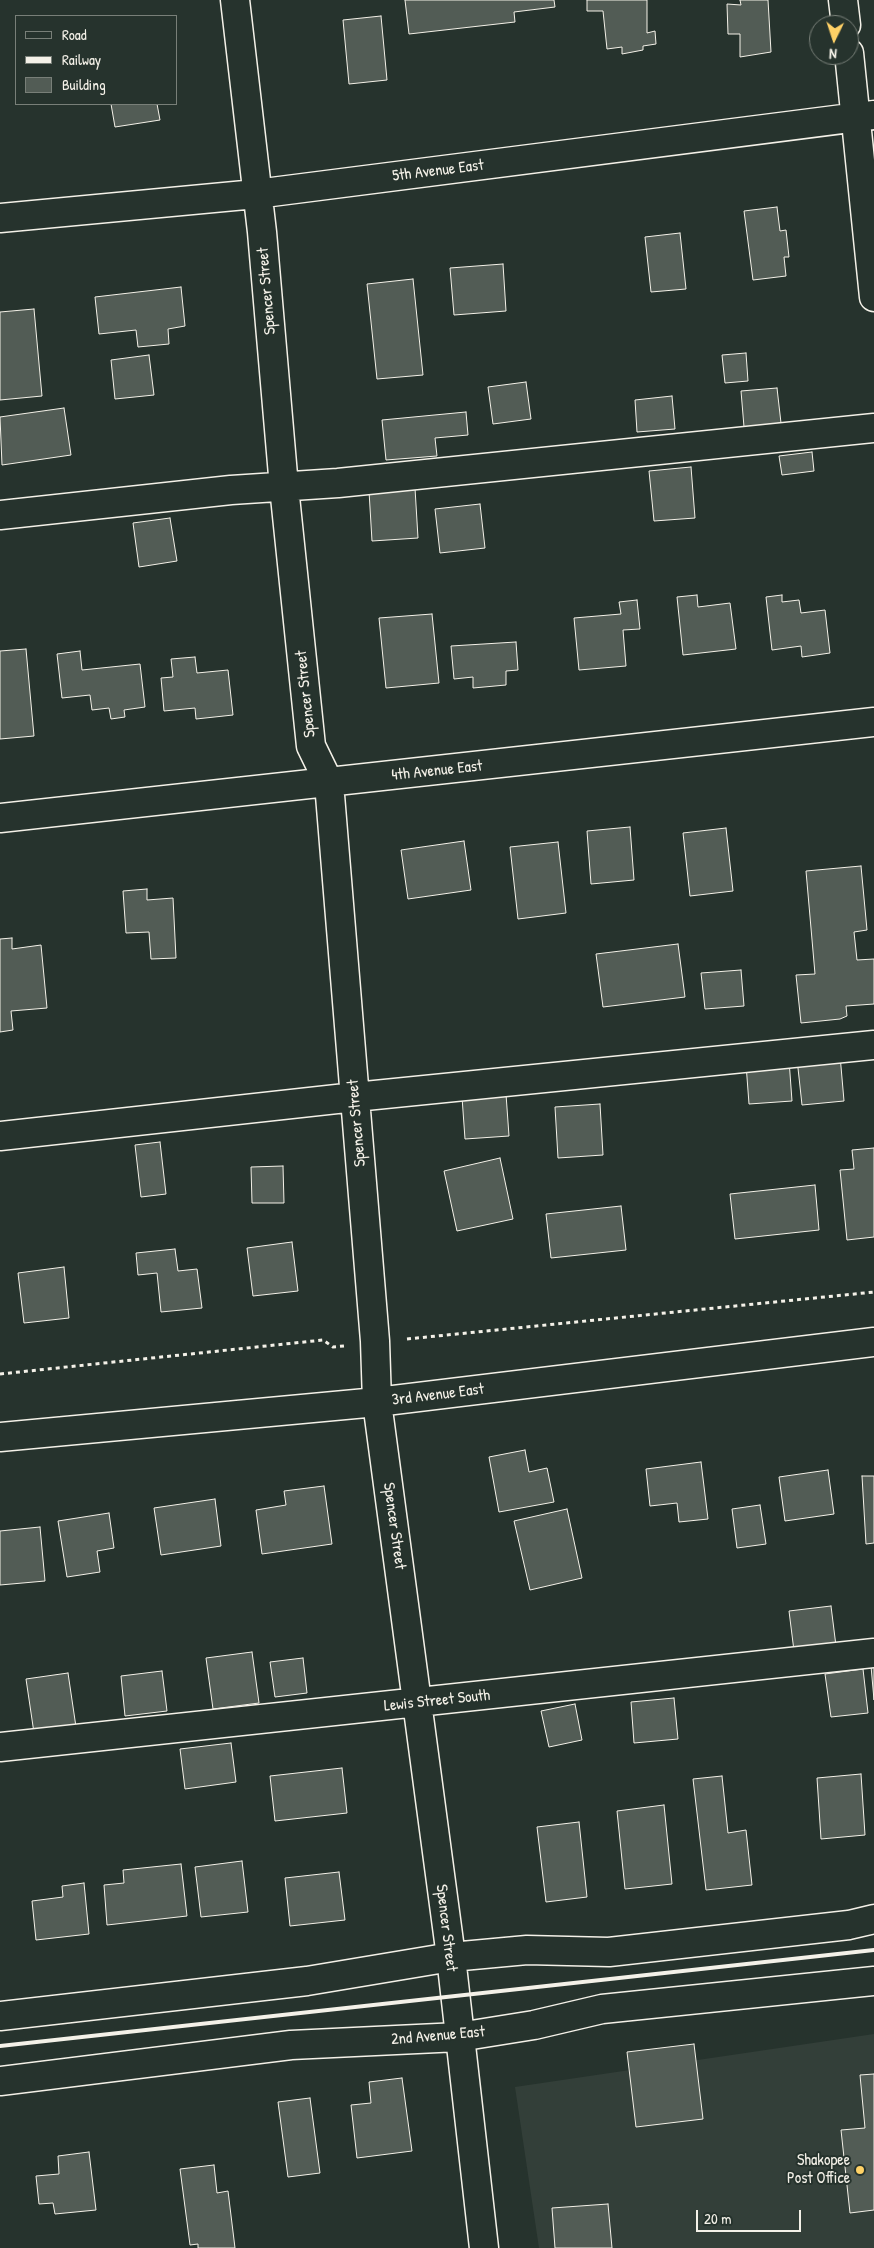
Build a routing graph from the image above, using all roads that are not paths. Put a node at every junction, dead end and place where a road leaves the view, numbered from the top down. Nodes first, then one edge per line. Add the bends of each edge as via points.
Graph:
1 (235, 0) edge
2 (843, 0) edge
3 (845, 15) edge
4 (852, 65) edge
5 (865, 116) edge
6 (256, 194) junction
7 (0, 218) edge
8 (874, 297) edge
9 (874, 428) edge
10 (284, 486) junction
11 (0, 515) edge
12 (874, 722) edge
13 (329, 783) junction
14 (0, 818) edge
15 (874, 1046) edge
16 (355, 1097) junction
17 (0, 1136) edge
18 (874, 1342) edge
19 (377, 1402) junction
20 (0, 1437) edge
21 (874, 1653) edge
22 (417, 1704) junction
23 (0, 1747) edge
24 (874, 1919) edge
25 (451, 1957) junction
26 (874, 1981) edge
27 (0, 2016) edge
28 (459, 2037) junction
29 (0, 2081) edge
30 (484, 2248) edge

1 - 6 street, Spencer Street
2 - 3 street
4 - 5 street
5 - 6 street, 5th Avenue East
5 - 8 street
6 - 7 street, 5th Avenue East
6 - 10 street, Spencer Street
9 - 10 street
10 - 11 street
10 - 13 street, Spencer Street via 311,746
12 - 13 street, 4th Avenue East
13 - 14 street, 4th Avenue East
13 - 16 street, Spencer Street
15 - 16 street
16 - 17 street
16 - 19 street, Spencer Street
18 - 19 street, 3rd Avenue East
19 - 20 street, 3rd Avenue East
19 - 22 street, Spencer Street
21 - 22 street, Lewis Street South
22 - 23 street, Lewis Street South
22 - 25 street, Spencer Street
24 - 25 street via 848,1925 609,1952 527,1950
25 - 27 street via 307,1981
25 - 28 street, Spencer Street
26 - 28 street, 2nd Avenue East via 602,2009 534,2025
28 - 29 street, 2nd Avenue East via 291,2045
28 - 30 street, Spencer Street

